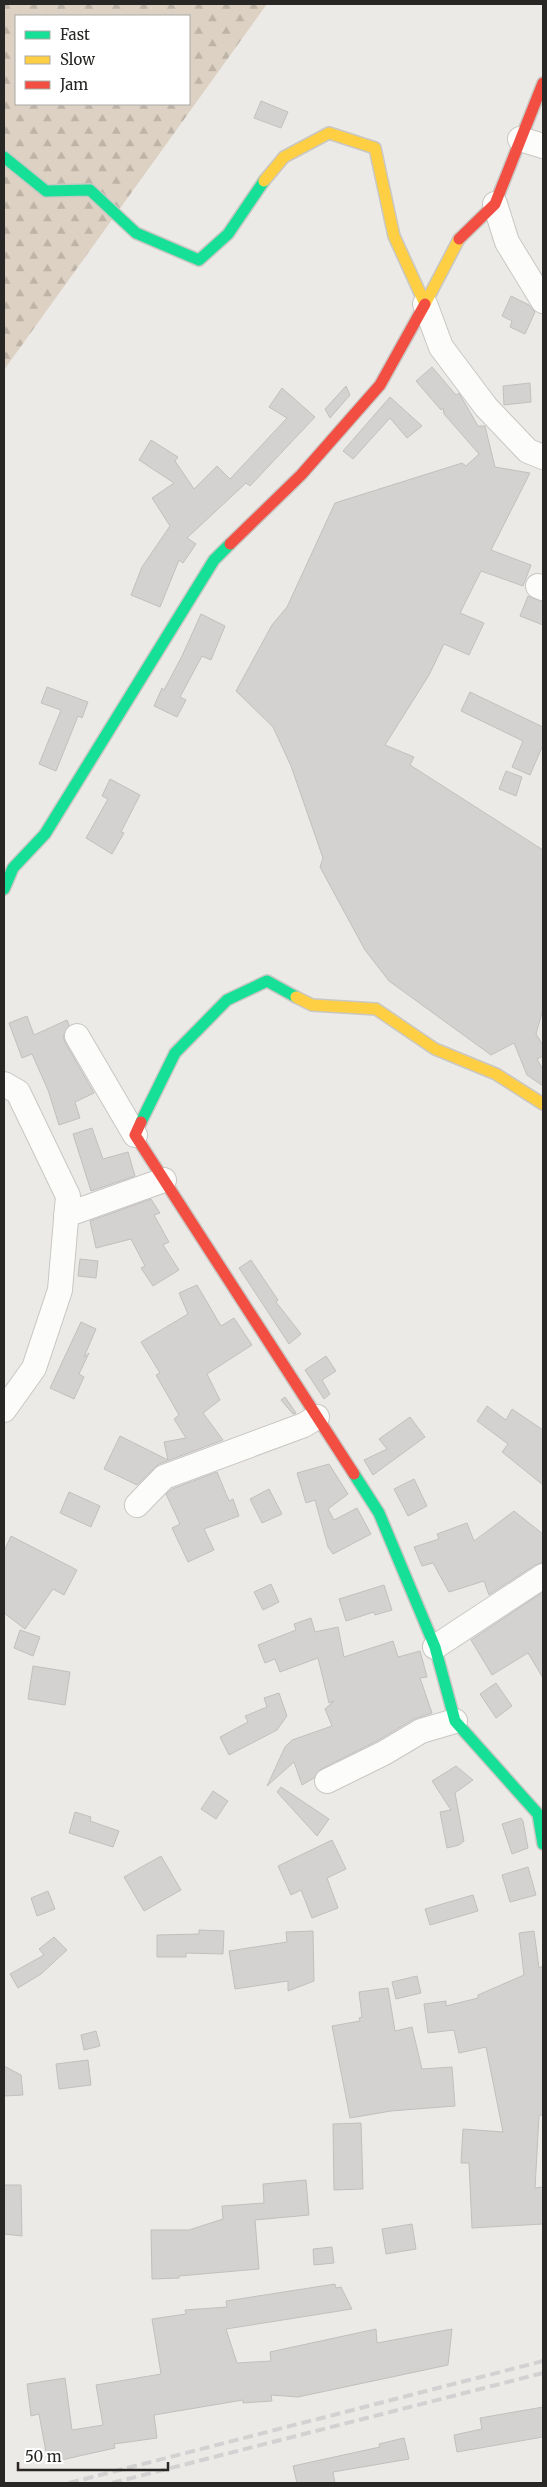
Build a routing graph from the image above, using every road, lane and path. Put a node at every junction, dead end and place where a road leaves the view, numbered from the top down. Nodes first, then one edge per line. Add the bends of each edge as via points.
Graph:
1 (543, 84) edge
2 (520, 139) junction
3 (543, 146) edge
4 (4, 157) edge
5 (495, 204) junction
6 (543, 301) edge
7 (425, 304) junction
8 (543, 457) edge
9 (4, 889) edge
10 (76, 1036) dead end
11 (4, 1084) edge
12 (543, 1104) edge
13 (135, 1135) junction
14 (164, 1180) junction
15 (66, 1215) junction
16 (4, 1410) edge
17 (317, 1416) junction
18 (137, 1505) dead end
19 (543, 1576) edge
20 (435, 1647) junction
21 (454, 1721) junction
22 (327, 1781) dead end
23 (543, 1844) edge

1 - 2 street
2 - 3 street
2 - 5 street
4 - 7 street via 46,191 90,190 136,233 199,260 228,234 260,185 284,157 329,133 375,148 394,236
5 - 6 street via 507,242
5 - 7 street via 455,243
7 - 8 street via 441,347 486,407 528,451
7 - 9 street via 380,385 301,474 214,560 45,834 13,868
10 - 13 street
11 - 15 street via 18,1092 68,1196
12 - 13 street via 496,1074 435,1049 376,1009 312,1005 266,981 227,1000 176,1053
13 - 14 street
14 - 15 street
14 - 17 street
15 - 16 street via 60,1290 34,1368
17 - 18 street via 304,1425 164,1476
17 - 20 street via 380,1513
19 - 20 street
20 - 21 street
21 - 22 street via 421,1731
21 - 23 street via 538,1814

